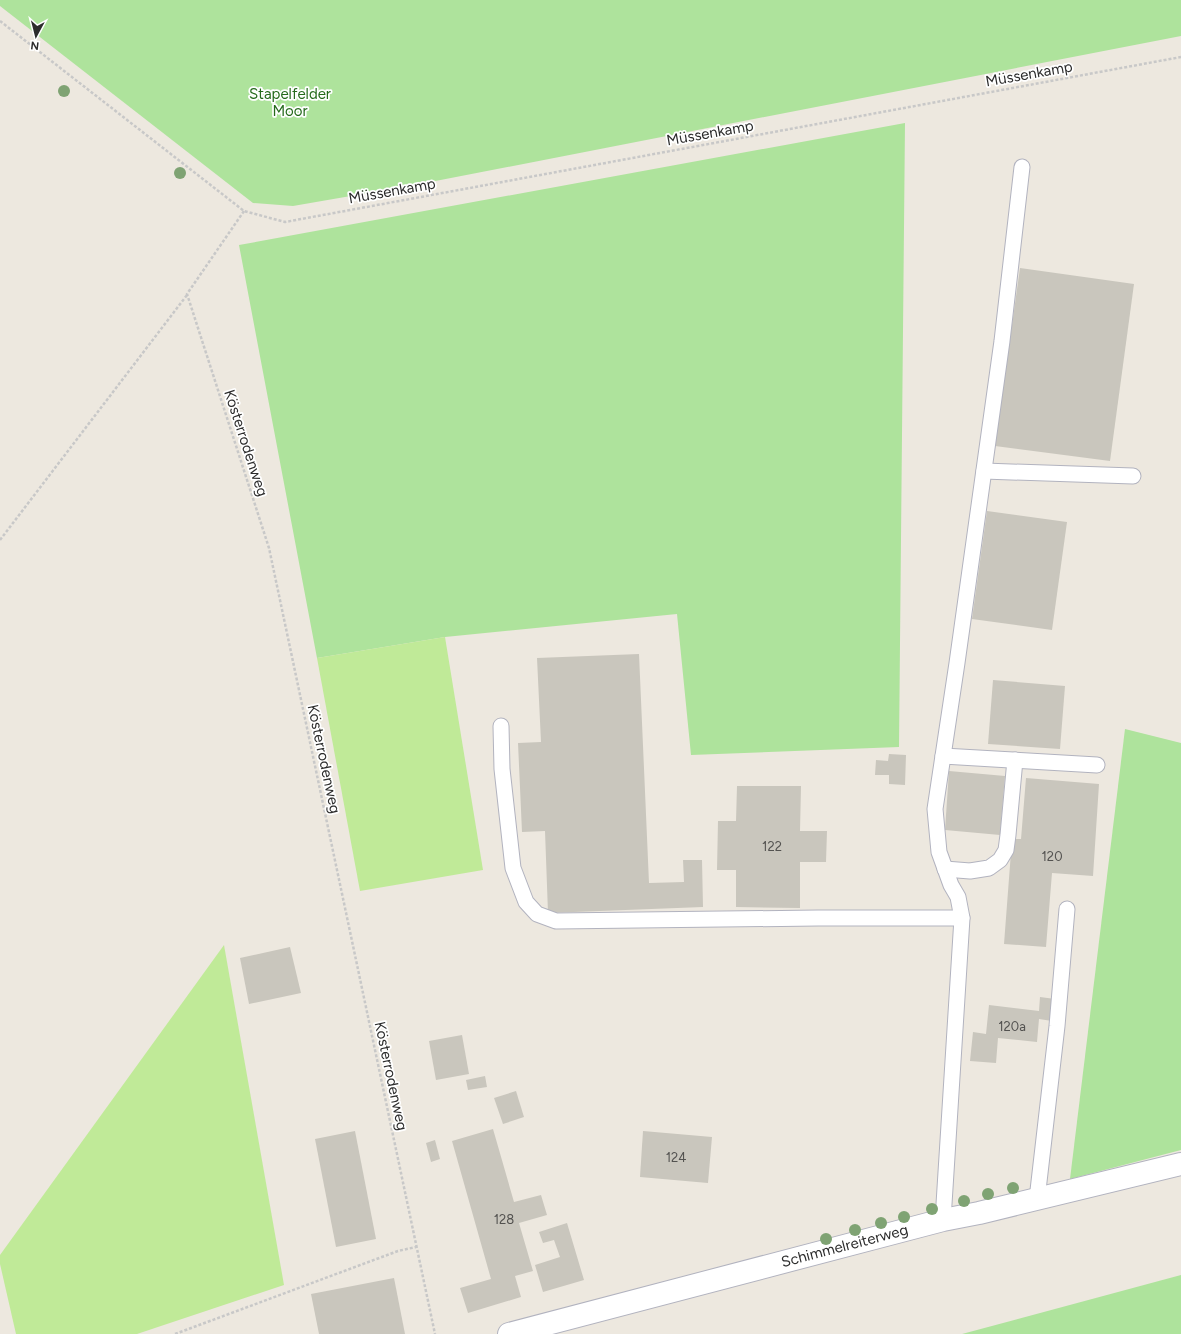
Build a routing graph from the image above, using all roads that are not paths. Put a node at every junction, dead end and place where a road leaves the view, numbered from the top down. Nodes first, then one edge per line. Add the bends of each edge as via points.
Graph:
1 (1022, 167) dead end
2 (984, 471) junction
3 (1133, 476) dead end
4 (501, 726) dead end
5 (943, 756) junction
6 (1014, 760) junction
7 (1097, 765) dead end
8 (945, 869) junction
9 (1067, 909) dead end
10 (962, 918) junction
11 (1181, 1164) edge
12 (1037, 1199) junction
13 (943, 1220) junction
14 (510, 1334) edge

1 - 2 lane
2 - 3 lane
2 - 5 lane
4 - 10 lane via 502,769 513,868 526,902 537,914 556,921
5 - 6 lane
5 - 8 lane via 935,809 939,852
6 - 7 lane
6 - 8 lane via 1006,850 1000,860 989,868 977,870
8 - 10 lane via 958,897
9 - 12 lane via 1057,1026
10 - 13 lane
11 - 12 street, Schimmelreiterweg
12 - 13 street, Schimmelreiterweg
13 - 14 street, Schimmelreiterweg

